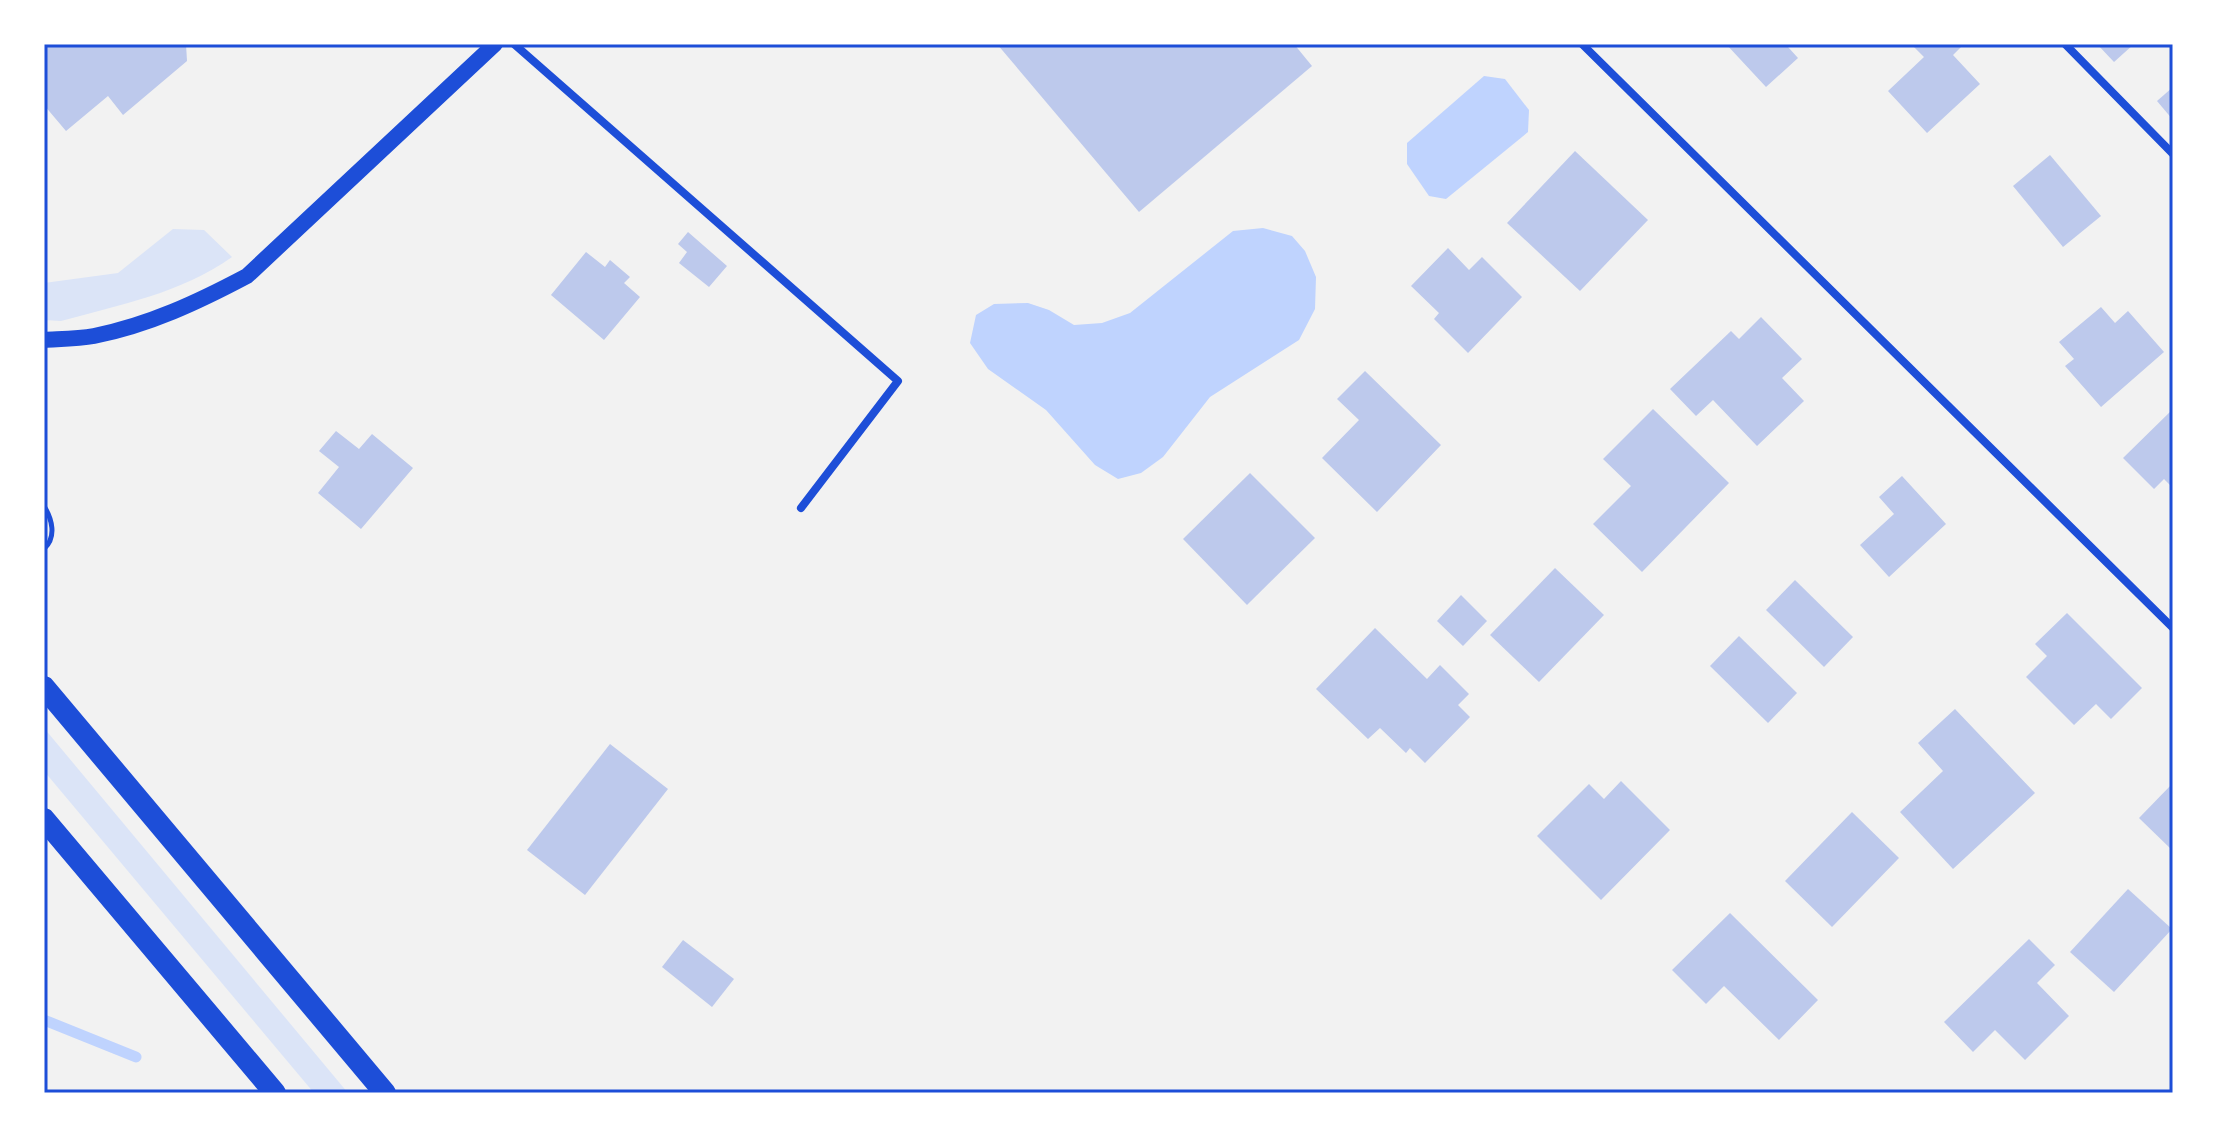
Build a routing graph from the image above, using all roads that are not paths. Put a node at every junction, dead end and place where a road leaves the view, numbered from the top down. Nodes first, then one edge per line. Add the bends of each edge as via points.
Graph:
1 (495, 44) edge
2 (514, 44) edge
3 (1582, 44) edge
4 (2065, 44) edge
5 (2173, 154) edge
6 (44, 340) edge
7 (801, 508) dead end
8 (2173, 628) edge
9 (44, 687) edge
10 (44, 819) edge
11 (275, 1093) edge
12 (385, 1093) edge

1 - 6 main road via 247,276 153,320 93,337
2 - 7 street via 898,381
3 - 8 street
4 - 5 street
9 - 12 highway
10 - 11 highway

